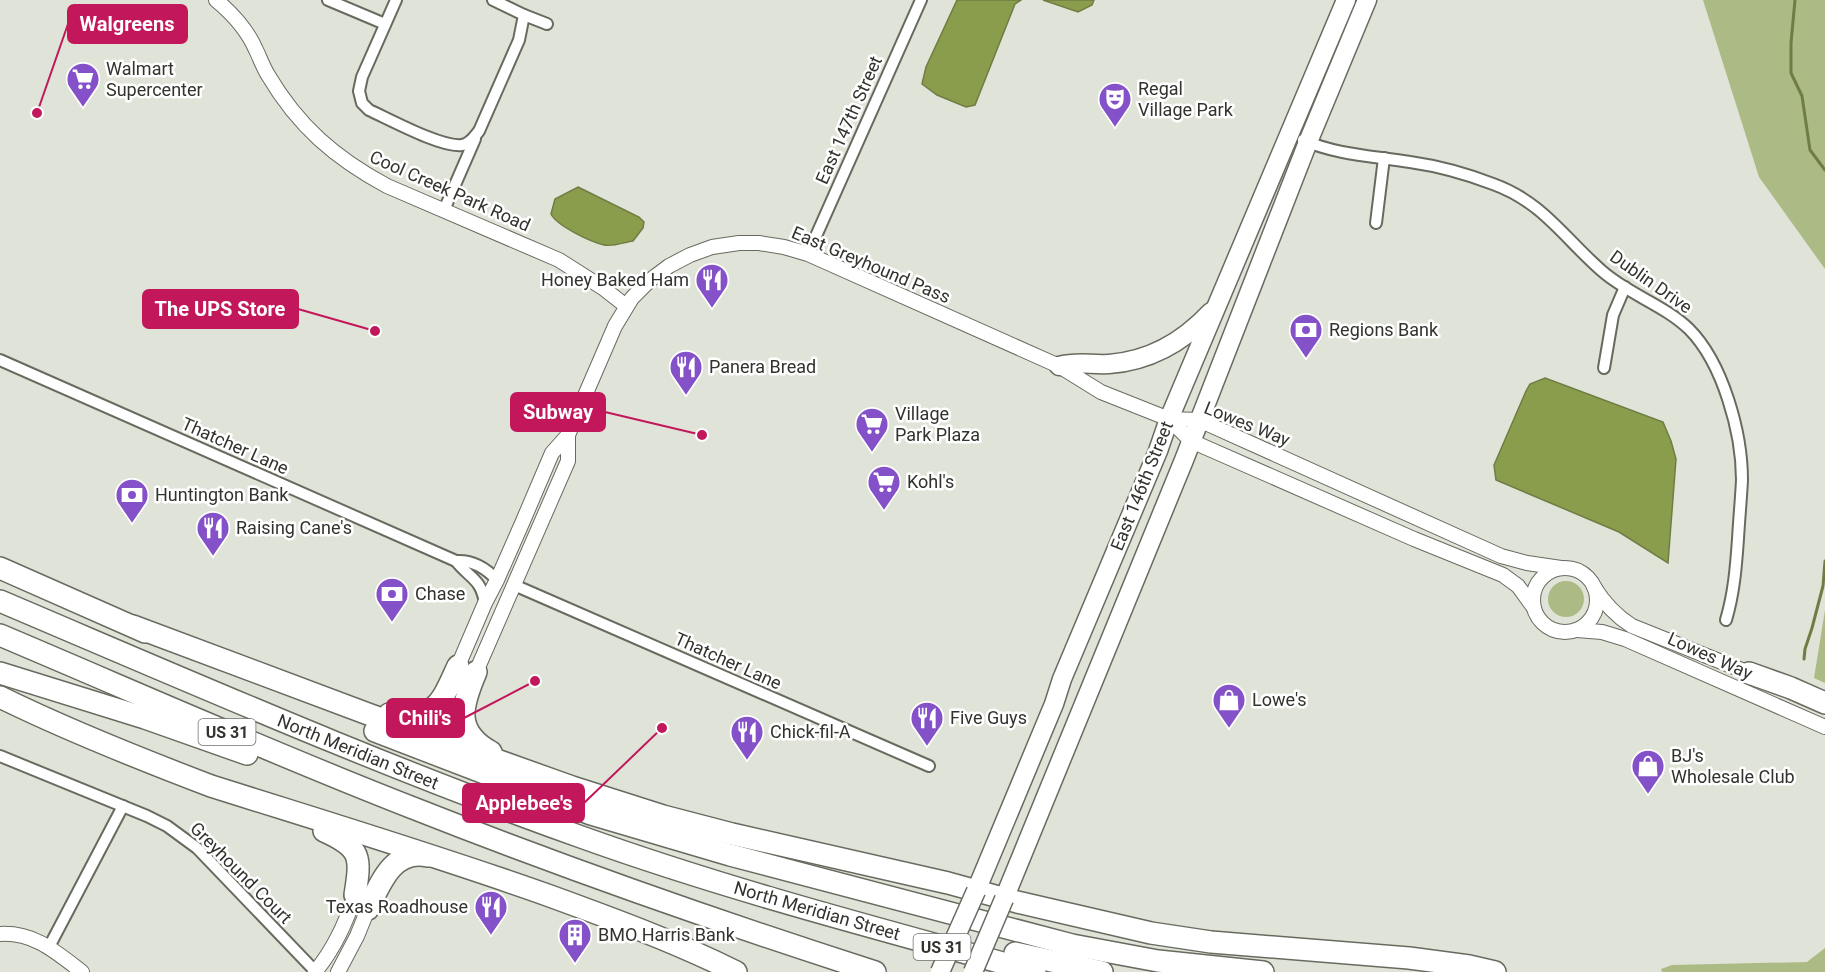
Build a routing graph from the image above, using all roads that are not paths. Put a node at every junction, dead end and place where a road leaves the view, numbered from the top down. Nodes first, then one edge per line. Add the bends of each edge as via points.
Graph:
1 (216, 0) edge
2 (328, 0) edge
3 (396, 0) edge
4 (493, 0) edge
5 (921, 0) edge
6 (1346, 0) edge
7 (1367, 0) edge
8 (524, 15) junction
9 (385, 24) junction
10 (547, 24) dead end
11 (479, 130) junction
12 (1289, 134) junction
13 (1308, 142) junction
14 (1384, 158) junction
15 (444, 210) junction
16 (1376, 224) dead end
17 (808, 254) junction
18 (1625, 287) junction
19 (1218, 304) junction
20 (626, 306) junction
21 (0, 360) edge
22 (1059, 366) junction
23 (1604, 368) dead end
24 (1169, 419) junction
25 (1199, 420) junction
26 (568, 435) junction
27 (1191, 441) junction
28 (456, 561) junction
29 (0, 568) edge
30 (1561, 568) junction
31 (497, 580) junction
32 (514, 585) junction
33 (1594, 587) junction
34 (0, 601) edge
35 (485, 603) junction
36 (1534, 608) junction
37 (1726, 620) dead end
38 (133, 626) junction
39 (1577, 630) junction
40 (0, 635) edge
41 (467, 669) junction
42 (1749, 673) junction
43 (0, 674) edge
44 (0, 697) edge
45 (1825, 703) edge
46 (1825, 713) edge
47 (368, 714) junction
48 (1825, 726) edge
49 (0, 756) edge
50 (929, 766) dead end
51 (572, 787) junction
52 (249, 798) junction
53 (123, 806) junction
54 (455, 825) junction
55 (457, 863) junction
56 (593, 876) junction
57 (976, 891) junction
58 (1004, 899) junction
59 (362, 902) junction
60 (849, 921) junction
61 (0, 934) edge
62 (49, 947) junction
63 (82, 972) edge
64 (315, 972) edge
65 (338, 972) edge
66 (736, 972) edge
67 (828, 972) edge
68 (875, 972) edge
69 (940, 972) edge
70 (973, 972) edge
71 (1035, 972) edge
72 (1102, 972) edge
73 (1263, 972) edge
74 (1495, 972) edge

1 - 15 street, Cool Creek Park Road via 247,32 277,89 322,143 363,173
2 - 9 street
3 - 9 street
4 - 8 street
5 - 17 street, East 147th Street
6 - 12 main road, East 146th Street
7 - 13 main road, East 146th Street
8 - 10 street
8 - 11 street via 519,40
9 - 11 street via 362,77 362,103 369,110 453,145 464,145
11 - 15 street
12 - 13 street, Dublin Drive
12 - 19 main road, East 146th Street
13 - 14 street, Dublin Drive
13 - 25 main road, East 146th Street
14 - 16 street
14 - 18 street, Dublin Drive via 1455,172 1516,193 1540,209 1602,271
15 - 20 street, Cool Creek Park Road via 559,260
17 - 20 street, East Greyhound Pass via 748,242 700,250 659,274
17 - 22 street, East Greyhound Pass
18 - 23 street via 1613,315
18 - 37 street, Dublin Drive via 1689,329 1713,363 1723,387 1737,435 1742,479 1735,586
19 - 22 main road via 1186,335 1143,357 1109,364 1074,362
19 - 24 main road, East 146th Street
20 - 26 street, East Greyhound Pass
21 - 28 street, Thatcher Lane
22 - 24 street, East Greyhound Pass via 1101,392
24 - 25 street, Lowes Way
24 - 27 street, Lowes Way
24 - 57 main road, East 146th Street
25 - 27 main road, East 146th Street
25 - 30 street, Lowes Way via 1501,556
26 - 31 street, East Greyhound Pass via 552,453
26 - 32 street, East Greyhound Pass via 568,461
27 - 36 street, Lowes Way via 1503,574
27 - 58 main road, East 146th Street
28 - 31 street, Thatcher Lane via 486,570
28 - 35 street, Thatcher Lane via 477,581
29 - 38 highway
30 - 33 street, Lowes Way via 1581,572
30 - 36 street via 1547,573 1537,585
31 - 35 street, East Greyhound Pass
32 - 41 street, East Greyhound Pass
32 - 50 street, Thatcher Lane
33 - 39 street via 1594,612
33 - 42 street, Lowes Way via 1615,614 1632,626
34 - 60 highway, North Meridian Street / US 31 via 324,739 482,801 639,857
35 - 41 street, East Greyhound Pass
36 - 39 street, Lowes Way via 1550,629
38 - 47 highway
38 - 73 highway via 277,692 620,823 1061,943 1139,958
39 - 48 street, Lowes Way via 1625,639
40 - 54 highway, North Meridian Street / US 31
41 - 47 highway via 426,712 414,716
41 - 51 highway via 464,713 472,738 494,753
42 - 45 highway
42 - 46 street, Lowes Way
43 - 54 highway via 145,718
44 - 52 highway via 137,758
47 - 51 highway
49 - 53 street, Greyhound Court
51 - 57 highway via 723,832
52 - 55 highway
52 - 59 highway via 349,844 359,864
53 - 62 street
53 - 64 street, Greyhound Court via 167,826 196,848
54 - 56 highway, North Meridian Street / US 31
55 - 59 highway via 424,855 410,856 394,864
55 - 66 highway via 625,923
56 - 67 highway
56 - 68 highway, North Meridian Street / US 31
57 - 58 highway
57 - 69 main road, East 146th Street, bridge
58 - 70 main road, East 146th Street, bridge
58 - 74 highway via 1172,937 1409,958
59 - 64 street
59 - 65 street via 357,936
60 - 71 highway, North Meridian Street / US 31
60 - 72 highway
61 - 62 street via 20,934
62 - 63 street

